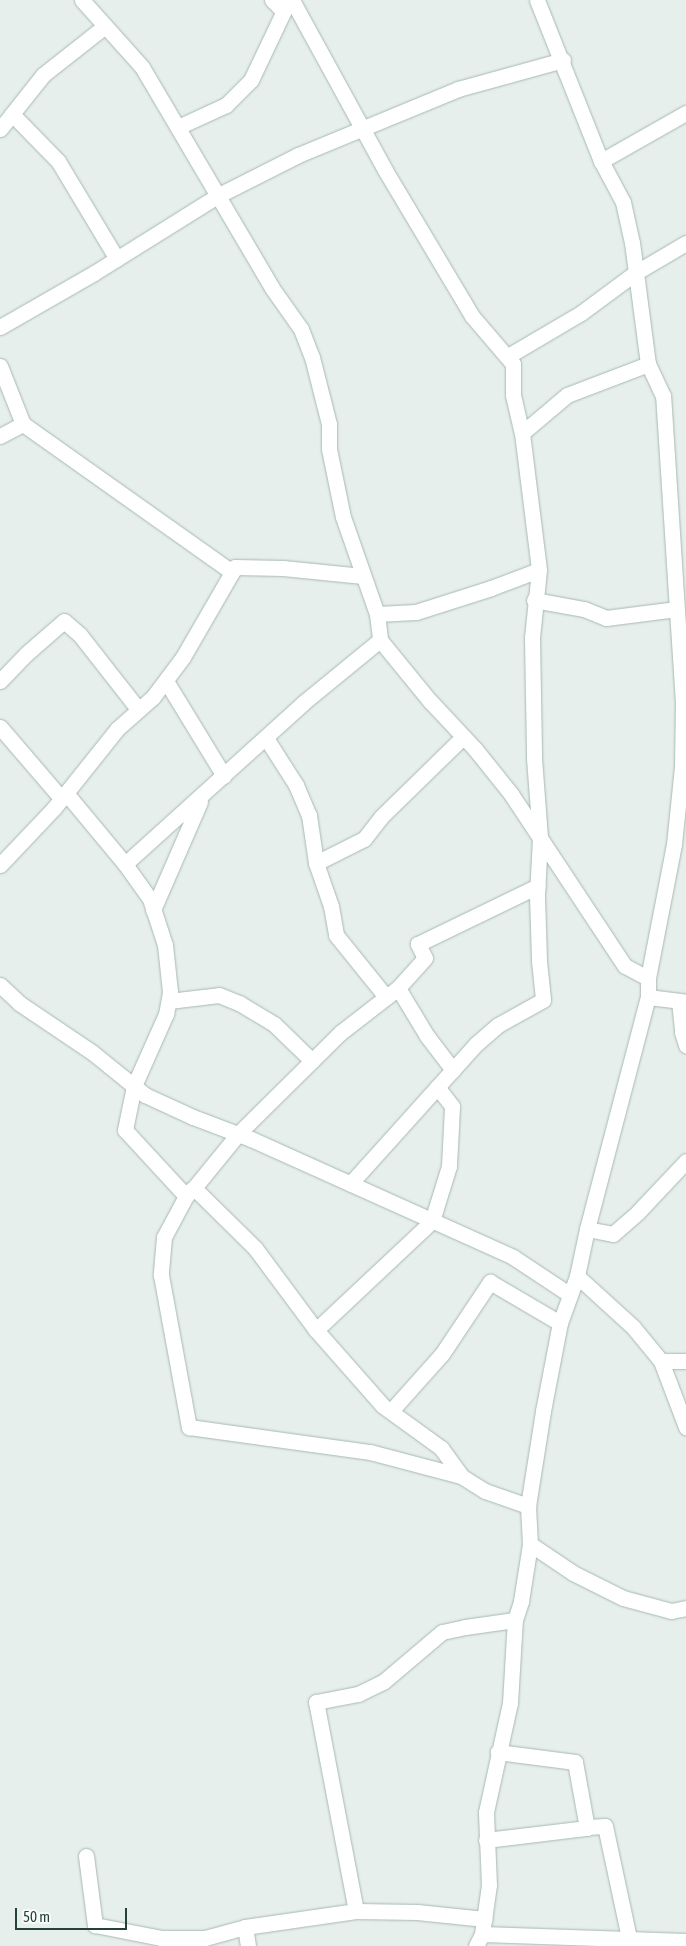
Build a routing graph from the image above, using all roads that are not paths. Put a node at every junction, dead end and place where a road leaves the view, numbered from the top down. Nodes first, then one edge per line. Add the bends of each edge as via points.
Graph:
1 (82, 0) edge
2 (272, 0) edge
3 (537, 0) edge
4 (288, 4) edge
5 (105, 26) junction
6 (563, 60) junction
7 (686, 113) edge
8 (12, 114) junction
9 (178, 127) junction
10 (0, 129) edge
11 (362, 129) junction
12 (601, 161) junction
13 (217, 196) junction
14 (686, 242) edge
15 (117, 259) junction
16 (635, 273) junction
17 (0, 327) edge
18 (508, 356) junction
19 (648, 364) junction
20 (0, 366) edge
21 (23, 424) junction
22 (522, 433) junction
23 (0, 436) edge
24 (539, 570) junction
25 (232, 572) junction
26 (363, 576) junction
27 (534, 600) junction
28 (676, 609) junction
29 (377, 614) junction
30 (682, 629) edge
31 (380, 640) junction
32 (0, 681) edge
33 (166, 681) junction
34 (138, 710) junction
35 (0, 727) edge
36 (464, 737) junction
37 (266, 738) junction
38 (224, 776) junction
39 (682, 794) edge
40 (64, 796) junction
41 (202, 796) junction
42 (540, 838) junction
43 (316, 863) junction
44 (0, 864) edge
45 (125, 864) junction
46 (538, 886) junction
47 (153, 910) junction
48 (648, 978) junction
49 (0, 984) edge
50 (392, 993) junction
51 (648, 997) junction
52 (169, 1001) junction
53 (682, 1001) edge
54 (686, 1044) edge
55 (312, 1061) junction
56 (452, 1070) junction
57 (134, 1086) junction
58 (438, 1087) junction
59 (238, 1134) junction
60 (686, 1161) edge
61 (350, 1184) junction
62 (190, 1192) junction
63 (432, 1222) junction
64 (587, 1229) junction
65 (577, 1276) junction
66 (569, 1294) junction
67 (560, 1323) junction
68 (316, 1330) junction
69 (661, 1361) junction
70 (686, 1361) edge
71 (391, 1412) junction
72 (686, 1427) edge
73 (461, 1476) junction
74 (528, 1506) junction
75 (530, 1544) junction
76 (686, 1608) edge
77 (515, 1620) junction
78 (498, 1752) junction
79 (587, 1827) junction
80 (486, 1840) junction
81 (86, 1856) dead end
82 (356, 1911) junction
83 (485, 1919) junction
84 (245, 1927) junction
85 (629, 1938) junction
86 (479, 1940) edge
87 (681, 1943) edge
88 (248, 1946) edge

1 - 5 street
2 - 4 street
3 - 6 street
4 - 9 street via 251,80 226,105
4 - 11 street
5 - 8 street via 43,75
5 - 9 street via 142,67
6 - 11 street via 458,89
6 - 12 street
7 - 12 street
8 - 10 street
8 - 15 street via 58,161
9 - 13 street
11 - 13 street via 298,155
11 - 18 street via 472,316
12 - 16 street via 622,202
13 - 15 street
13 - 26 street via 272,288 301,329 312,357 329,424 329,449 343,517
14 - 16 street
15 - 17 street
16 - 18 street via 581,313
16 - 19 street
18 - 22 street via 513,364 513,395
19 - 22 street via 566,395
19 - 28 street via 662,396
20 - 21 street
21 - 23 street
21 - 25 street
22 - 24 street
24 - 27 street
24 - 29 street via 416,612
25 - 26 street via 235,567 283,568
25 - 33 street
26 - 29 street
27 - 28 street via 584,609 606,618
27 - 42 street via 534,748
28 - 30 street
29 - 31 street
30 - 39 street
31 - 36 street
31 - 37 street
32 - 34 street via 64,621 80,635
33 - 34 street
33 - 38 street
34 - 40 street via 117,730
35 - 40 street
36 - 42 street via 511,794
36 - 43 street via 381,817 364,839
37 - 38 street
37 - 43 street via 296,785 309,815
38 - 41 street
39 - 48 street
40 - 44 street
40 - 45 street
41 - 45 street
41 - 47 street
42 - 46 street
42 - 48 street via 625,966
43 - 50 street via 331,906 336,935
45 - 47 street via 150,899
46 - 50 street via 418,944 425,958
46 - 56 street via 543,1000 498,1025
47 - 52 street via 166,945
48 - 51 street
49 - 57 street via 20,1003
50 - 55 street via 340,1033
50 - 56 street
51 - 53 street
51 - 64 street
52 - 55 street via 219,995 240,1003 274,1024
52 - 57 street
53 - 54 street via 682,1032
55 - 59 street
56 - 58 street
57 - 59 street via 145,1095
57 - 62 street via 125,1130
58 - 61 street
58 - 63 street via 452,1106 451,1132 449,1166
59 - 61 street
59 - 62 street
60 - 64 street via 638,1212 612,1234
61 - 63 street
62 - 68 street via 255,1248
62 - 73 street via 164,1237 161,1275 189,1427 370,1452
63 - 66 street via 513,1257
63 - 68 street
64 - 65 street
65 - 66 street
65 - 69 street via 633,1327
66 - 67 street
67 - 71 street via 490,1282 442,1354
67 - 74 street
68 - 71 street
69 - 70 street
69 - 72 street
71 - 73 street via 441,1448
73 - 74 street via 485,1491
74 - 75 street
75 - 76 street via 574,1573 624,1598 671,1611
75 - 77 street
77 - 78 street via 510,1703
77 - 82 street via 442,1632 383,1682 358,1694 316,1702
78 - 79 street via 575,1762
78 - 80 street via 486,1812
79 - 80 street
79 - 85 street via 606,1826
80 - 83 street via 489,1886
81 - 84 street via 95,1925 161,1938 205,1938
82 - 83 street via 418,1912
82 - 84 street
83 - 86 street
84 - 88 street
85 - 86 street
85 - 87 street

